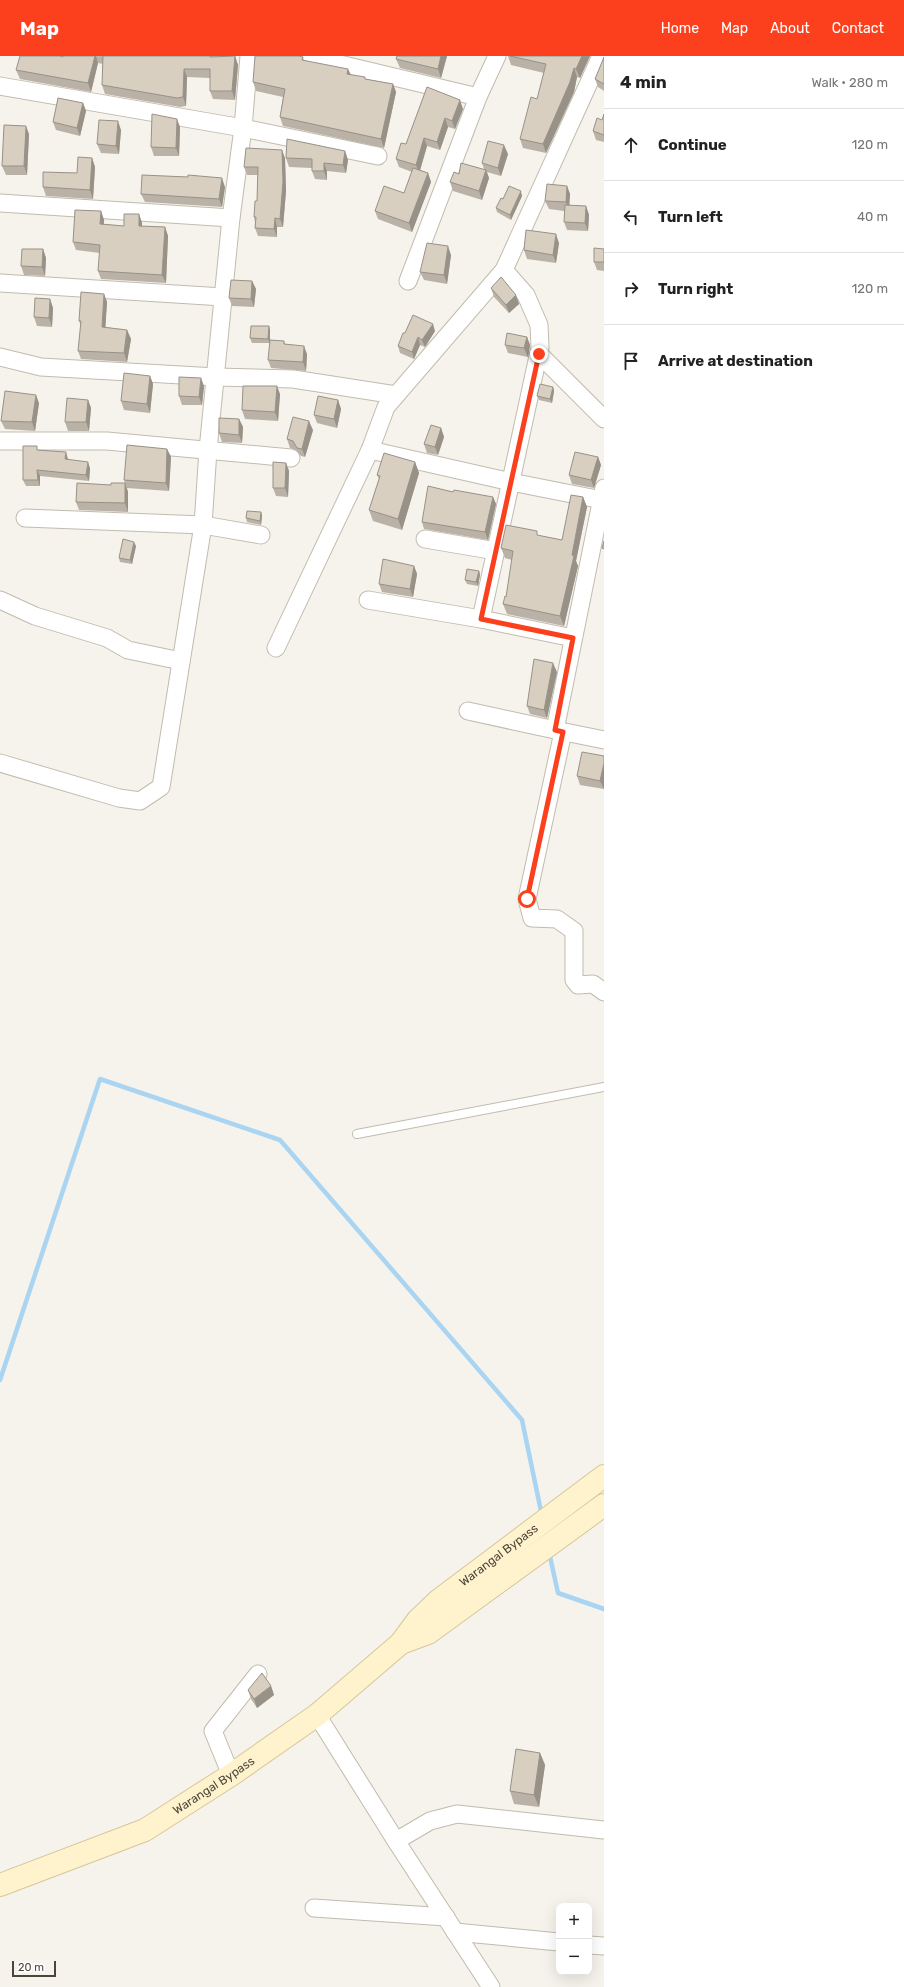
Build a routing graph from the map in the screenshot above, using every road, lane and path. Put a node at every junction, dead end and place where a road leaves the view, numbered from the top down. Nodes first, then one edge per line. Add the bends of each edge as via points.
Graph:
1 (249, 56) edge
2 (306, 56) edge
3 (497, 56) edge
4 (601, 56) edge
5 (0, 87) edge
6 (478, 97) junction
7 (243, 128) junction
8 (378, 156) dead end
9 (0, 202) edge
10 (231, 218) junction
11 (504, 270) junction
12 (408, 281) dead end
13 (0, 283) edge
14 (223, 297) junction
15 (539, 354) junction
16 (0, 357) edge
17 (216, 377) junction
18 (396, 395) junction
19 (604, 420) edge
20 (0, 441) edge
21 (208, 450) junction
22 (370, 450) junction
23 (291, 458) dead end
24 (511, 482) junction
25 (603, 494) edge
26 (25, 518) dead end
27 (203, 525) junction
28 (261, 535) dead end
29 (425, 539) dead end
30 (496, 551) junction
31 (0, 600) edge
32 (368, 600) dead end
33 (481, 619) junction
34 (573, 638) junction
35 (276, 648) dead end
36 (181, 661) junction
37 (468, 711) dead end
38 (559, 731) junction
39 (604, 740) edge
40 (0, 763) edge
41 (604, 992) edge
42 (604, 1087) edge
43 (357, 1134) dead end
44 (604, 1476) edge
45 (604, 1505) edge
46 (492, 1573) junction
47 (258, 1674) dead end
48 (317, 1715) junction
49 (231, 1775) junction
50 (604, 1830) edge
51 (396, 1841) junction
52 (1, 1884) edge
53 (314, 1908) dead end
54 (446, 1917) junction
55 (455, 1932) junction
56 (556, 1942) edge
57 (592, 1945) edge
58 (604, 1946) edge
59 (491, 1987) edge

1 - 7 street
2 - 6 street
3 - 6 street
4 - 11 street
5 - 7 street
6 - 12 street
7 - 8 street
7 - 10 street
9 - 10 street
10 - 14 street
11 - 15 street via 526,295 539,325
11 - 18 street
13 - 14 street
14 - 17 street
15 - 19 street
15 - 24 street
16 - 17 street via 41,367
17 - 18 street via 293,379
17 - 21 street
18 - 22 street via 386,407
20 - 21 street via 107,441
21 - 23 street
21 - 27 street
22 - 24 street
22 - 35 street
24 - 25 street
24 - 30 street
25 - 34 street
26 - 27 street
27 - 28 street
27 - 36 street
29 - 30 street
30 - 33 street
31 - 36 street via 36,616 107,638 128,650
32 - 33 street
33 - 34 street
34 - 38 street
36 - 40 street via 161,787 140,801 119,798
37 - 38 street
38 - 39 street
38 - 41 street via 527,899 532,918 557,919 574,931 574,980 578,985 593,984
42 - 43 lane
44 - 46 main road, Warangal Bypass via 558,1512
45 - 46 main road, Warangal Bypass via 569,1532
46 - 48 main road, Warangal Bypass via 439,1600 418,1620 401,1643
47 - 49 street via 213,1731
48 - 49 main road, Warangal Bypass
48 - 51 street
49 - 52 main road, Warangal Bypass via 145,1830
50 - 51 street via 457,1814 430,1821
51 - 54 street
53 - 54 street
54 - 55 street
55 - 56 street
55 - 59 street
57 - 58 street

